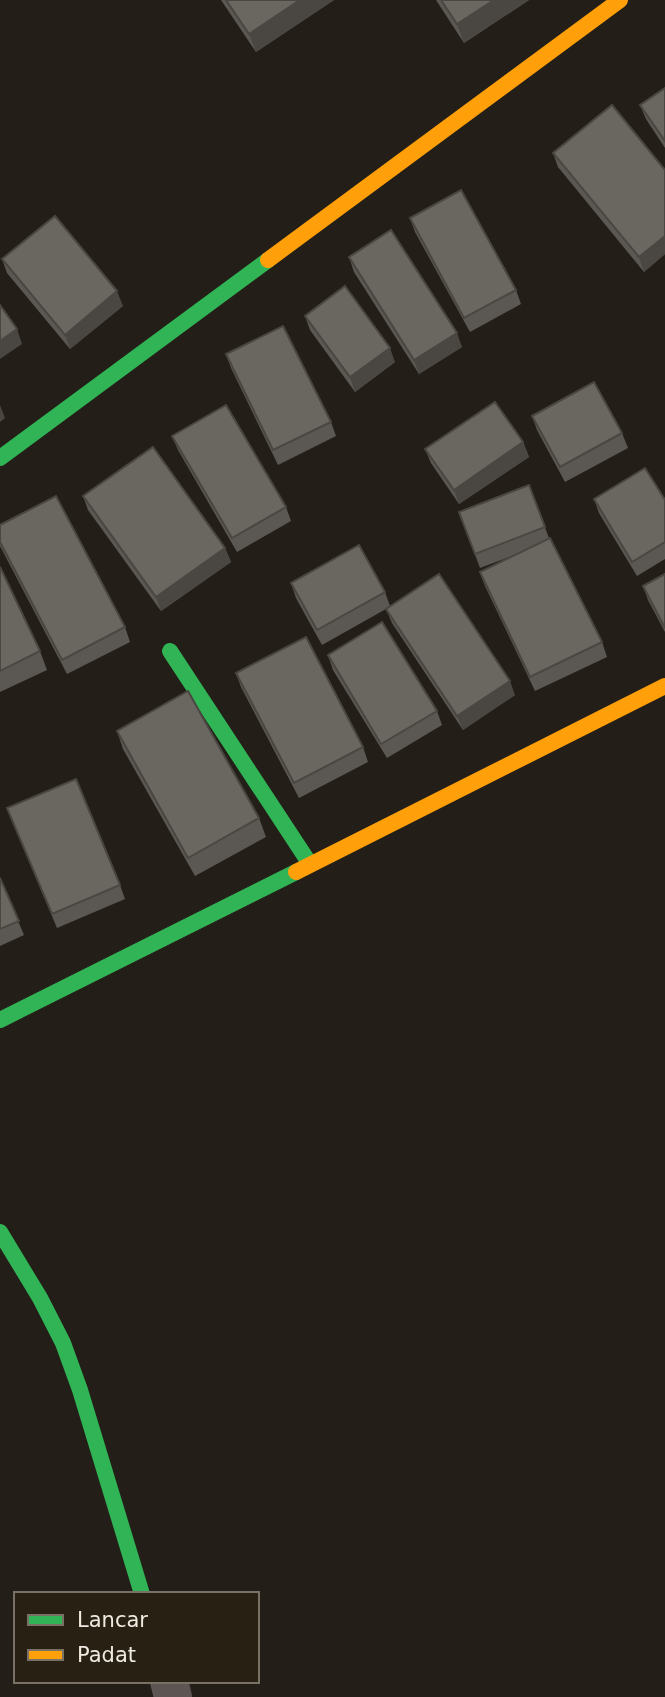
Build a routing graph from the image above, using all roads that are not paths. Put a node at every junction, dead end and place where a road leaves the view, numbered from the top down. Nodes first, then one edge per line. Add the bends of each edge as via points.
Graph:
1 (620, 0) edge
2 (0, 458) edge
3 (170, 651) dead end
4 (665, 686) edge
5 (310, 864) junction
6 (0, 1020) edge
7 (0, 1232) edge
8 (141, 1592) edge

1 - 2 street
3 - 5 street
4 - 5 street
5 - 6 street
7 - 8 street via 63,1343

